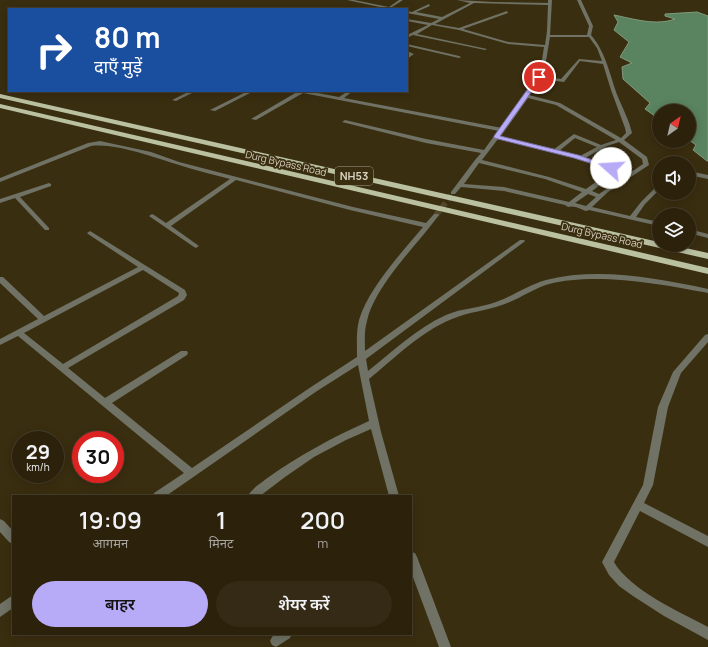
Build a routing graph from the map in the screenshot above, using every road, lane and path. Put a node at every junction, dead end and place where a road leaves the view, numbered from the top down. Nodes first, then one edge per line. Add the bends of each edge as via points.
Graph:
1 (349, 0) edge
2 (401, 0) edge
3 (459, 0) edge
4 (522, 0) edge
5 (580, 0) edge
6 (365, 1) edge
7 (550, 2) edge
8 (472, 3) junction
9 (528, 3) junction
10 (429, 5) dead end
11 (389, 8) joint
12 (408, 12) edge
13 (507, 12) dead end
14 (413, 13) junction
15 (408, 16) edge
16 (441, 18) junction
17 (408, 20) edge
18 (430, 25) junction
19 (460, 29) junction
20 (413, 34) junction
21 (408, 36) edge
22 (548, 36) junction
23 (591, 36) junction
24 (408, 45) edge
25 (546, 46) junction
26 (485, 49) dead end
27 (459, 56) dead end
28 (604, 63) junction
29 (539, 77) junction
30 (192, 92) edge
31 (250, 92) edge
32 (298, 92) edge
33 (305, 92) edge
34 (350, 92) edge
35 (0, 96) edge
36 (526, 96) junction
37 (339, 99) junction
38 (174, 100) dead end
39 (0, 106) edge
40 (213, 110) dead end
41 (254, 119) dead end
42 (345, 122) dead end
43 (503, 130) junction
44 (496, 137) junction
45 (616, 141) junction
46 (601, 147) junction
47 (555, 151) junction
48 (483, 152) junction
49 (582, 158) junction
50 (477, 160) junction
51 (696, 174) edge
52 (708, 177) edge
53 (235, 178) junction
54 (0, 180) edge
55 (49, 185) dead end
56 (459, 185) junction
57 (585, 191) junction
58 (453, 193) tunnel mouth
59 (652, 194) edge
60 (16, 196) junction
61 (600, 196) junction
62 (0, 201) edge
63 (568, 205) junction
64 (586, 209) junction
65 (436, 215) tunnel mouth
66 (152, 216) dead end
67 (632, 218) junction
68 (652, 222) edge
69 (166, 226) junction
70 (428, 226) junction
71 (47, 229) dead end
72 (90, 233) dead end
73 (696, 233) edge
74 (708, 236) edge
75 (522, 241) dead end
76 (196, 246) dead end
77 (708, 256) edge
78 (143, 267) junction
79 (708, 271) edge
80 (0, 279) edge
81 (708, 291) edge
82 (44, 320) junction
83 (19, 333) junction
84 (708, 337) edge
85 (0, 342) edge
86 (184, 353) dead end
87 (362, 358) junction
88 (62, 368) junction
89 (365, 375) junction
90 (105, 403) junction
91 (375, 423) junction
92 (191, 473) junction
93 (159, 495) edge
94 (254, 495) edge
95 (394, 495) edge
96 (639, 506) junction
97 (0, 524) edge
98 (12, 538) edge
99 (708, 542) edge
100 (412, 560) edge
101 (12, 602) edge
102 (0, 611) edge
103 (708, 634) edge
104 (445, 647) edge

1 - 6 street
2 - 11 street
3 - 8 street
4 - 9 street
5 - 23 street
6 - 11 street
7 - 9 street
7 - 22 street
8 - 9 street
8 - 16 street
10 - 14 street
12 - 14 street
13 - 19 street
14 - 15 street
14 - 16 street
16 - 18 street
17 - 18 street
18 - 19 street
18 - 20 street
19 - 25 street via 508,43
20 - 21 street
20 - 26 street
22 - 23 street
22 - 25 street
23 - 28 street
24 - 27 street
25 - 29 street via 542,73
28 - 29 street via 579,60 562,81
28 - 45 street via 629,133
29 - 36 street
30 - 38 street
31 - 40 street
32 - 41 street
33 - 37 street
34 - 37 street
35 - 77 highway, Durg Bypass Road / NH53
36 - 43 street
36 - 45 street via 558,104
37 - 43 street
39 - 79 highway, Durg Bypass Road / NH53
42 - 48 street
43 - 44 street
44 - 47 street
44 - 48 street
45 - 46 street
45 - 61 street via 644,157 646,165
46 - 47 street via 574,136
46 - 49 street
47 - 49 street
48 - 50 street
49 - 57 street via 614,171
50 - 56 street
50 - 57 street
51 - 52 street
53 - 54 street via 149,153 100,143 90,144
53 - 69 street
53 - 70 street
55 - 60 street
56 - 58 street
56 - 63 street via 499,188
57 - 61 street
57 - 63 street
59 - 67 street
60 - 62 street
60 - 71 street
61 - 64 street
63 - 64 street
64 - 67 street
65 - 70 street
66 - 69 street
67 - 68 street
69 - 76 street
70 - 87 street via 390,272 372,302 360,333
72 - 78 street
73 - 74 street
75 - 87 street
78 - 82 street
78 - 88 street via 182,292 181,298
80 - 82 street
81 - 89 street via 667,282 635,279 576,278 553,281 534,287 498,305 463,311 446,318
82 - 83 street
83 - 85 street
83 - 88 street
84 - 96 street via 677,372 663,407 648,485
86 - 90 street
87 - 89 street
87 - 92 street
88 - 90 street
89 - 91 street
90 - 92 street
91 - 94 street via 317,450
91 - 95 street
92 - 93 street
96 - 99 street
96 - 103 street via 608,562 610,568 625,585
97 - 98 street
100 - 104 street
101 - 102 street

